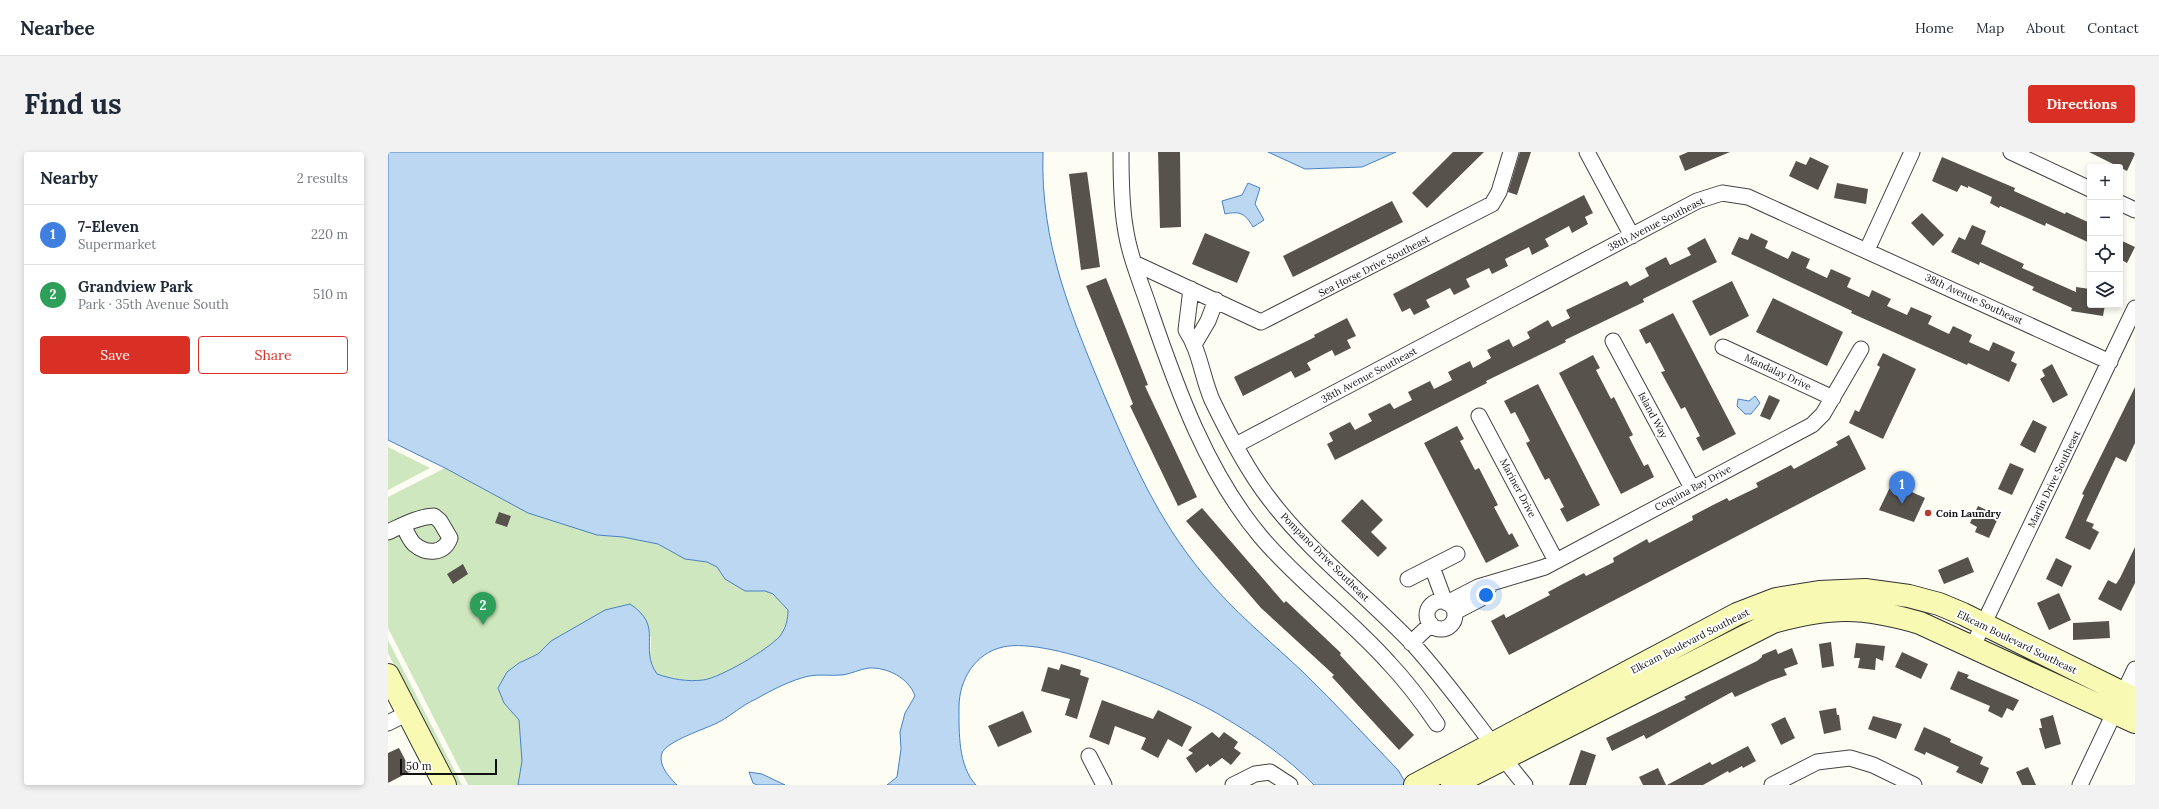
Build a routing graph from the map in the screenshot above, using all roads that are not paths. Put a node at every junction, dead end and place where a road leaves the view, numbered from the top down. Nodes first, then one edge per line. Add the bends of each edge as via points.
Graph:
1 (1121, 152) edge
2 (1510, 152) edge
3 (1587, 152) edge
4 (1912, 152) edge
5 (2011, 152) edge
6 (2087, 188) edge
7 (2123, 204) edge
8 (2135, 210) edge
9 (1632, 236) junction
10 (1868, 250) junction
11 (1134, 263) junction
12 (1204, 294) junction
13 (2135, 308) edge
14 (1613, 341) dead end
15 (1195, 343) junction
16 (1723, 347) dead end
17 (1861, 349) dead end
18 (2110, 362) junction
19 (1833, 398) junction
20 (1479, 416) dead end
21 (1236, 445) junction
22 (1692, 488) junction
23 (403, 525) dead end
24 (388, 532) edge
25 (1457, 554) dead end
26 (1556, 560) junction
27 (1432, 567) junction
28 (1408, 579) dead end
29 (1842, 600) junction
30 (1449, 606) junction
31 (1430, 624) junction
32 (1983, 624) junction
33 (1412, 643) junction
34 (1972, 648) junction
35 (2135, 669) edge
36 (388, 675) edge
37 (2124, 702) edge
38 (408, 713) junction
39 (2135, 722) edge
40 (388, 723) edge
41 (1437, 724) dead end
42 (1497, 752) junction
43 (1089, 756) dead end
44 (445, 785) edge
45 (1104, 785) edge
46 (1233, 785) edge
47 (1290, 785) edge
48 (1414, 785) edge
49 (1452, 785) edge
50 (1525, 785) edge
51 (1772, 785) edge
52 (1914, 785) edge
53 (2080, 785) edge

1 - 11 street via 1125,226
2 - 12 street, Sea Horse Drive Southeast via 1499,192 1492,204 1262,322
3 - 9 street
4 - 10 street
5 - 6 street
7 - 8 street
9 - 10 street, 38th Avenue Southeast via 1698,201 1722,193 1748,197
9 - 21 street, 38th Avenue Southeast
10 - 18 street, 38th Avenue Southeast
11 - 12 street
11 - 41 street via 1178,389 1198,434 1236,503 1261,537 1287,565 1389,662 1414,691
12 - 15 street via 1208,321
12 - 15 street, Pompano Drive Southeast via 1186,330
13 - 18 street, Marlin Drive Southeast
14 - 22 street, Island Way
15 - 21 street, Pompano Drive Southeast via 1200,369 1212,400
16 - 19 street, Mandalay Drive
17 - 19 street, Coquina Bay Drive
18 - 32 street, Marlin Drive Southeast
19 - 22 street, Coquina Bay Drive via 1812,425
20 - 26 street, Mariner Drive
21 - 33 street, Pompano Drive Southeast via 1267,496 1294,528
22 - 26 street, Coquina Bay Drive
23 - 24 street
25 - 27 street
26 - 30 street, Coquina Bay Drive via 1545,567 1491,584 1480,599
27 - 28 street
27 - 30 street
29 - 32 street, Elkcam Boulevard Southeast via 1865,590 1909,596 1938,604
29 - 34 street, Elkcam Boulevard Southeast via 1920,623
29 - 42 street, Elkcam Boulevard Southeast via 1819,592 1776,599 1737,614 1639,678
30 - 31 street, Coquina Bay Drive via 1435,602 1429,608 1427,617
30 - 31 street via 1454,620 1445,628 1437,628
31 - 33 street
32 - 34 street, Marlin Drive Southeast
32 - 37 street, Elkcam Boulevard Southeast
33 - 42 street, Pompano Drive Southeast via 1456,694
34 - 37 street, Elkcam Boulevard Southeast
35 - 37 street
36 - 38 street
37 - 39 street, Elkcam Boulevard Southeast
37 - 53 street
38 - 40 street
38 - 44 street
42 - 48 street, Elkcam Boulevard Southeast
42 - 49 street, Elkcam Boulevard Southeast
42 - 50 street, Pompano Drive Southeast
43 - 45 street
46 - 47 street via 1255,774 1270,772
51 - 52 street via 1818,762 1850,758 1873,765

